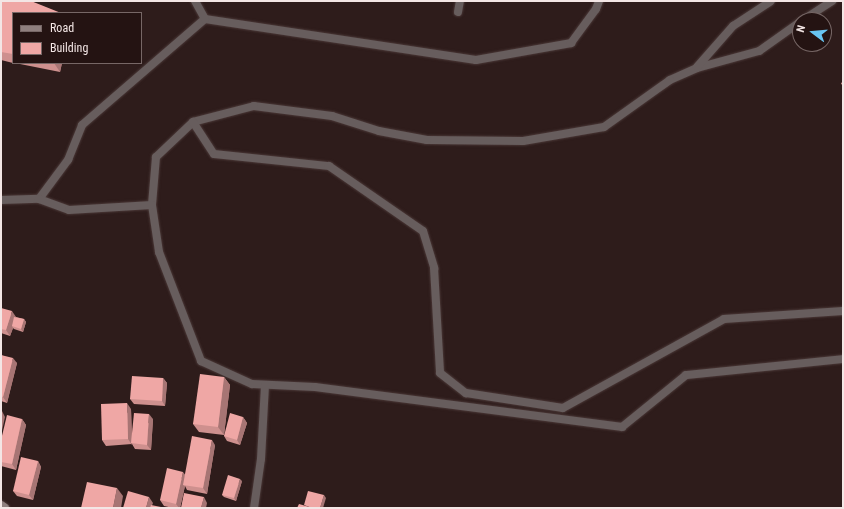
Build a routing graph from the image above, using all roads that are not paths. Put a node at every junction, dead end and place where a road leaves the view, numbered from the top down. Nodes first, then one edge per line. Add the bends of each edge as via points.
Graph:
1 (195, 1) edge
2 (460, 1) edge
3 (598, 1) edge
4 (771, 1) edge
5 (828, 2) edge
6 (458, 12) dead end
7 (814, 12) edge
8 (205, 19) junction
9 (792, 28) edge
10 (697, 68) junction
11 (193, 122) junction
12 (39, 199) junction
13 (1, 200) edge
14 (152, 205) junction
15 (843, 311) edge
16 (843, 359) edge
17 (265, 385) junction
18 (1, 506) edge
19 (4, 508) edge
20 (254, 508) edge

1 - 8 lane
2 - 6 lane
3 - 8 lane via 596,9 571,43 476,60
4 - 10 lane via 733,26
5 - 7 lane
8 - 12 lane via 82,125 68,160
9 - 10 lane via 759,51
10 - 11 lane via 670,80 604,127 523,141 428,140 379,131 332,116 254,106
11 - 14 lane via 156,157
11 - 15 lane via 214,154 329,166 423,231 434,268 440,373 466,393 563,408 724,319
12 - 13 lane
12 - 14 lane via 69,210
14 - 17 lane via 159,252 201,361 252,384
16 - 17 lane via 686,375 622,428 315,387
17 - 20 lane via 261,459
18 - 19 main road

